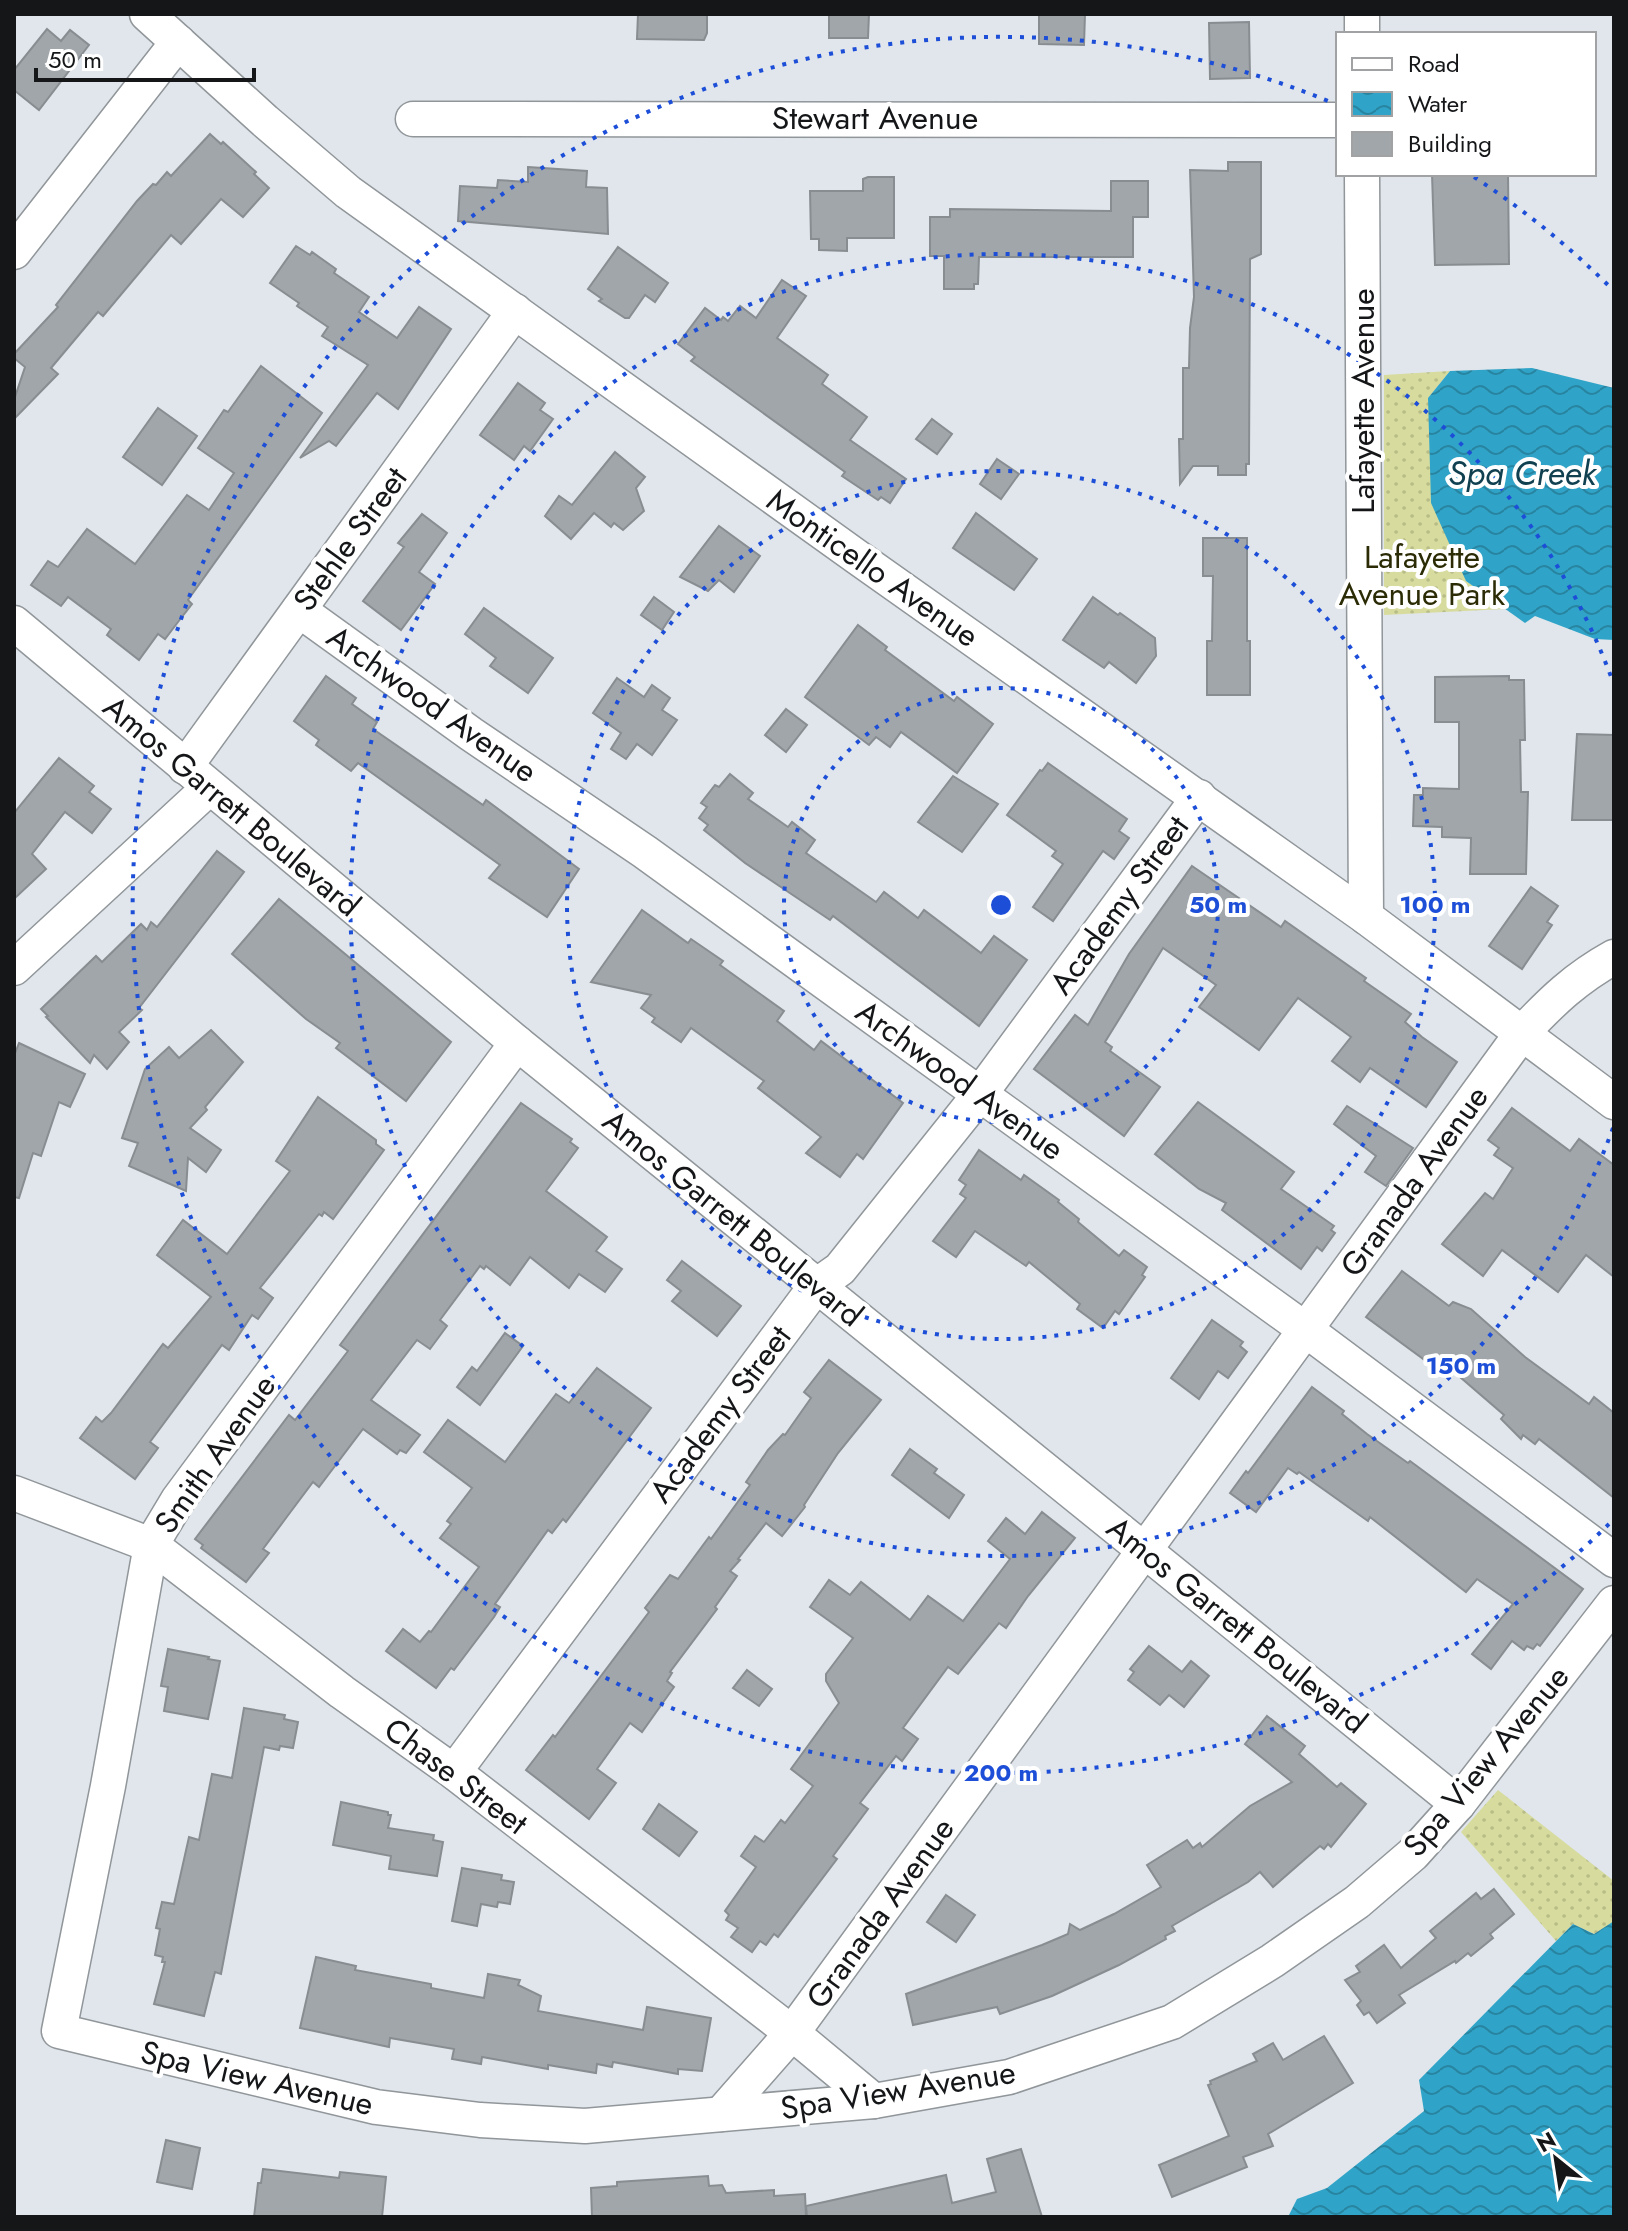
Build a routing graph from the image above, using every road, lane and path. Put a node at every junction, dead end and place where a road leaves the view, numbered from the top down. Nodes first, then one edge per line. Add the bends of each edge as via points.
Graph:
1 (147, 14) edge
2 (178, 42) junction
3 (413, 119) dead end
4 (1336, 120) edge
5 (1362, 176) edge
6 (14, 252) edge
7 (515, 311) junction
8 (299, 610) junction
9 (14, 623) edge
10 (197, 777) junction
11 (1199, 797) junction
12 (1366, 917) junction
13 (1614, 957) edge
14 (14, 968) edge
15 (1522, 1033) junction
16 (517, 1043) junction
17 (980, 1094) junction
18 (1614, 1102) edge
19 (816, 1286) junction
20 (1306, 1330) junction
21 (14, 1493) edge
22 (151, 1545) junction
23 (1146, 1552) junction
24 (1614, 1560) edge
25 (1614, 1603) edge
26 (454, 1772) junction
27 (1458, 1804) junction
28 (59, 2031) joint
29 (792, 2033) junction
30 (874, 2101) junction
31 (721, 2114) junction

1 - 2 street, Monticello Avenue
2 - 6 street
2 - 7 street, Monticello Avenue via 348,192
3 - 4 street, Stewart Avenue
5 - 12 street, Lafayette Avenue
7 - 8 street, Stehle Street
7 - 11 street, Monticello Avenue
8 - 10 street, Stehle Street
8 - 17 street, Archwood Avenue
9 - 10 street, Amos Garrett Boulevard
10 - 14 street, Stehle Street
10 - 16 street, Amos Garrett Boulevard
11 - 12 street, Monticello Avenue
11 - 17 street, Academy Street
12 - 15 street, Monticello Avenue
13 - 15 street, Granada Avenue via 1583,974
15 - 18 street, Monticello Avenue
15 - 20 street, Granada Avenue
16 - 19 street, Amos Garrett Boulevard
16 - 22 street, Smith Avenue via 178,1500
17 - 19 street, Academy Street via 840,1269
17 - 20 street, Archwood Avenue
19 - 23 street, Amos Garrett Boulevard
19 - 26 street, Academy Street
20 - 23 street, Granada Avenue
20 - 24 street, Archwood Avenue
21 - 22 street, Chase Street
22 - 26 street, Chase Street
22 - 28 street, Smith Avenue
23 - 27 street, Amos Garrett Boulevard
23 - 29 street, Granada Avenue
25 - 27 street, Spa View Avenue
26 - 29 street, Chase Street
27 - 30 street, Spa View Avenue via 1413,1854 1357,1902 1172,2022 1009,2077
28 - 31 street, Spa View Avenue via 376,2107 421,2113 585,2126
29 - 30 street, Chase Street
29 - 31 street, Granada Avenue
30 - 31 street, Spa View Avenue

